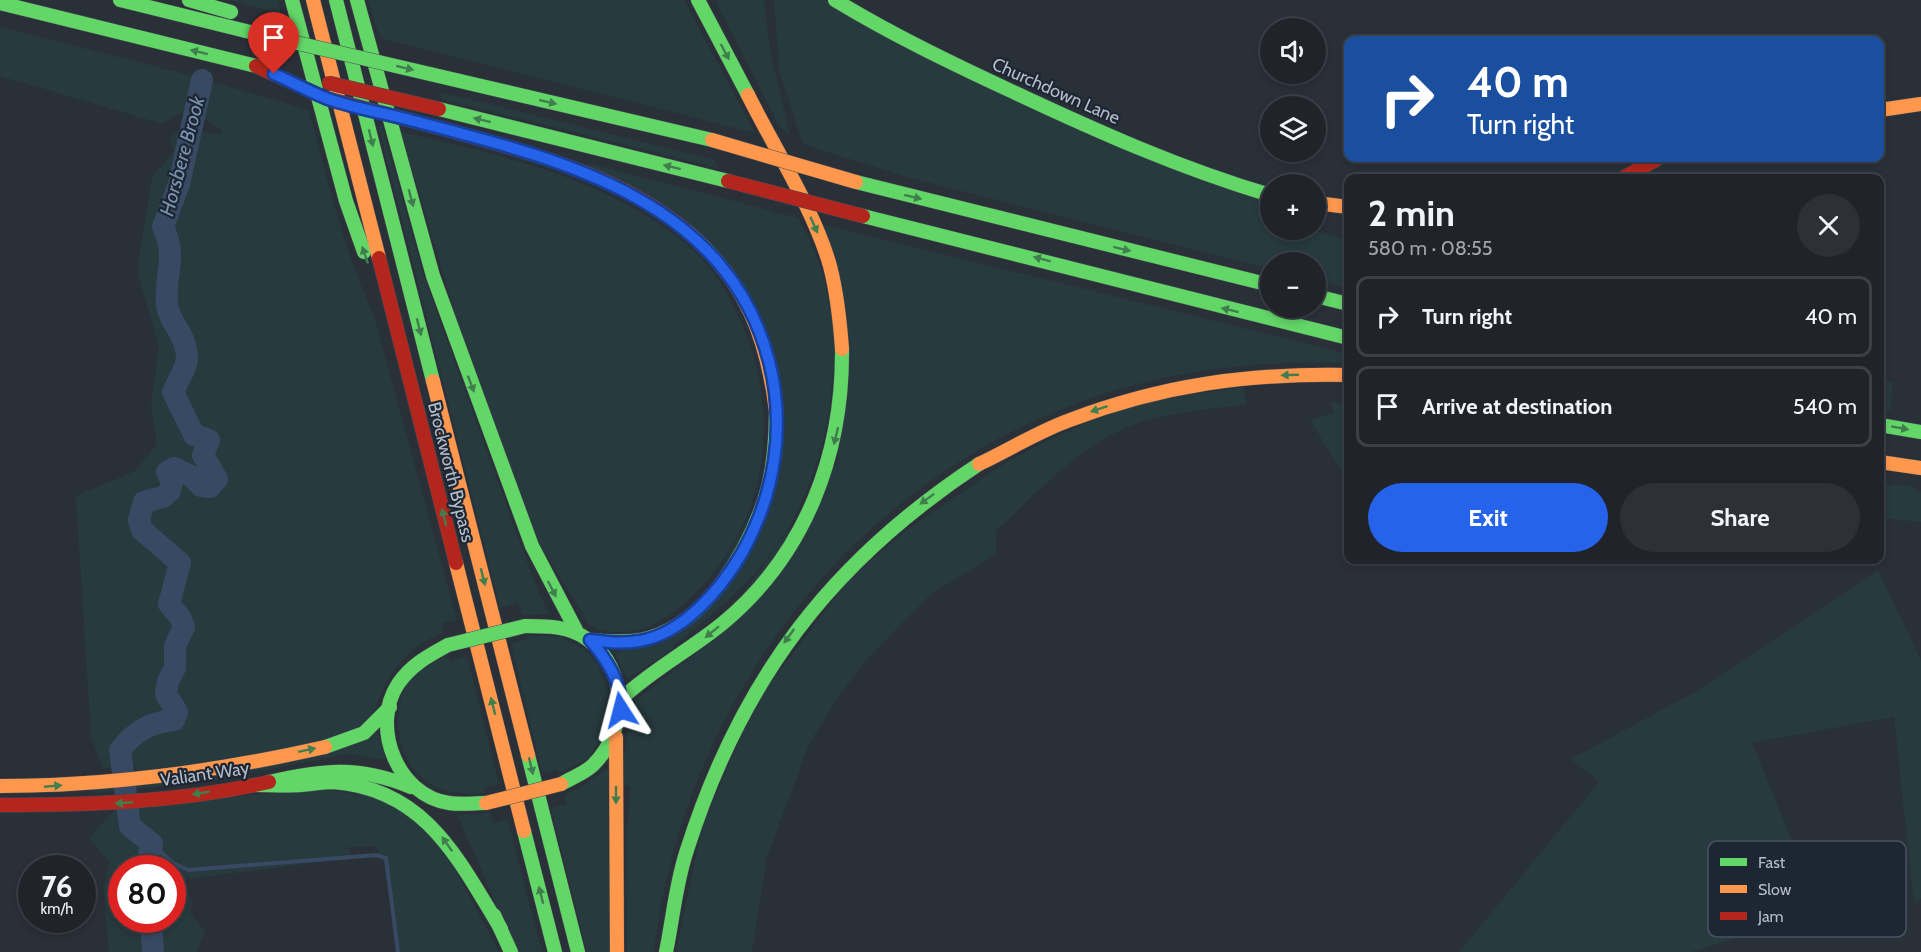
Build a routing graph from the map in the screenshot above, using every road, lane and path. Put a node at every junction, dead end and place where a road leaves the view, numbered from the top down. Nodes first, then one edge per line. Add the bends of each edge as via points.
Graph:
1 (120, 0) edge
2 (189, 0) edge
3 (292, 0) edge
4 (313, 0) edge
5 (336, 0) edge
6 (357, 0) edge
7 (698, 0) edge
8 (835, 0) edge
9 (0, 3) edge
10 (336, 51) junction
11 (256, 66) junction
12 (1921, 104) edge
13 (1884, 109) edge
14 (1652, 162) edge
15 (1630, 174) edge
16 (1260, 192) edge
17 (1326, 204) edge
18 (1344, 206) edge
19 (1260, 283) edge
20 (1326, 298) edge
21 (1344, 302) edge
22 (1344, 337) edge
23 (1344, 375) edge
24 (411, 389) junction
25 (1884, 426) edge
26 (1921, 432) edge
27 (1884, 463) edge
28 (1921, 468) edge
29 (576, 630) junction
30 (590, 640) junction
31 (621, 699) junction
32 (390, 707) junction
33 (616, 737) junction
34 (255, 785) junction
35 (0, 786) edge
36 (411, 787) junction
37 (434, 800) junction
38 (0, 805) edge
39 (447, 815) dead end
40 (464, 845) dead end
41 (501, 929) junction
42 (511, 952) edge
43 (555, 952) edge
44 (578, 952) edge
45 (617, 952) edge
46 (666, 952) edge

1 - 10 main road, bridge
2 - 10 main road, bridge via 242,15
24 -> 3 main road via 346,201
4 - 24 main road, Brockworth Bypass
5 -> 44 main road, Brockworth Bypass
6 -> 29 main road via 441,298 532,546
7 -> 31 main road via 809,214 830,266 843,348 843,388 829,464 789,550 739,609
8 - 16 main road, Churchdown Lane via 910,43 1082,124
11 -> 9 main road
10 -> 19 main road, bridge via 712,140 856,182
22 -> 11 main road, bridge
11 - 30 main road, bridge via 328,99 575,167 656,208 698,241 718,262 752,313 775,388 776,451 764,507 740,556 704,601 670,629 639,641
12 - 13 main road
14 - 15 main road
17 - 18 main road
20 - 21 main road
23 -> 46 main road via 1224,380 1168,389 1091,411 978,465 878,539 801,620 736,722 711,775 691,832
43 -> 24 main road, Brockworth Bypass
25 -> 26 main road
27 - 28 main road
29 - 30 main road
29 - 32 main road, bridge via 546,624 525,626 448,645 411,668
30 - 31 main road via 611,669
31 - 33 main road
35 -> 32 main road, Valiant Way via 43,787 148,777 249,762 345,741 370,729
32 - 36 main road via 389,745
33 - 37 main road, bridge via 594,765 561,784 486,803 455,806
33 -> 45 main road
34 - 36 main road, Valiant Way via 341,769 386,775
34 -> 38 main road, Valiant Way via 146,801
41 -> 34 main road via 452,849 434,825 414,808 364,786 335,782
36 - 37 main road
37 - 39 main road
40 - 41 main road
41 - 42 main road

